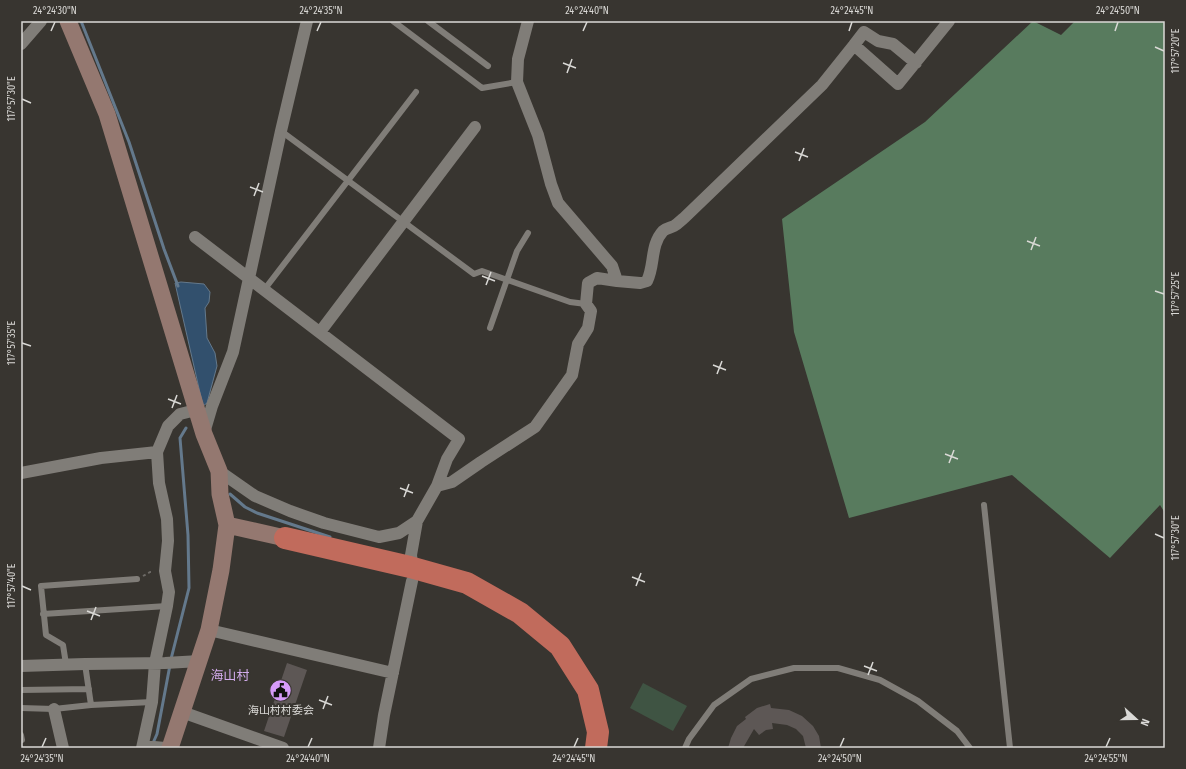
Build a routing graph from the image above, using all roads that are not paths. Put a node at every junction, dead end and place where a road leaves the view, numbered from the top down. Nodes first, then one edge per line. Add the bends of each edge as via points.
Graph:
1 (41, 21) edge
2 (68, 21) edge
3 (307, 21) edge
4 (393, 21) edge
5 (428, 21) edge
6 (528, 21) edge
7 (949, 21) edge
8 (21, 44) edge
9 (854, 45) junction
10 (916, 63) junction
11 (488, 66) dead end
12 (517, 82) junction
13 (416, 92) dead end
14 (475, 127) dead end
15 (281, 130) junction
16 (348, 180) junction
17 (403, 222) junction
18 (528, 232) dead end
19 (195, 237) dead end
20 (249, 279) junction
21 (507, 279) junction
22 (617, 281) junction
23 (264, 290) junction
24 (586, 304) junction
25 (490, 328) dead end
26 (320, 332) junction
27 (196, 410) junction
28 (204, 434) junction
29 (157, 452) junction
30 (218, 471) junction
31 (21, 473) edge
32 (437, 486) junction
33 (984, 505) dead end
34 (416, 521) junction
35 (227, 525) junction
36 (285, 538) joint
37 (411, 559) dead end
38 (137, 579) road end
39 (412, 581) dead end
40 (167, 606) junction
41 (43, 614) junction
42 (209, 630) junction
43 (192, 661) junction
44 (160, 663) junction
45 (66, 664) junction
46 (85, 664) junction
47 (21, 666) edge
48 (393, 673) junction
49 (89, 689) junction
50 (21, 690) edge
51 (152, 702) junction
52 (91, 705) junction
53 (21, 708) edge
54 (54, 709) junction
55 (182, 712) junction
56 (21, 735) edge
57 (22, 740) edge
58 (143, 747) edge
59 (63, 748) edge
60 (165, 748) edge
61 (283, 748) edge
62 (379, 748) edge
63 (596, 748) edge
64 (685, 748) edge
65 (970, 748) edge
66 (1010, 748) edge

1 - 8 street
2 - 27 street via 107,114
3 - 15 street
4 - 12 lane via 482,88
5 - 11 lane
6 - 12 street via 518,59
7 - 10 street
9 - 10 street via 864,32 878,41 893,44
9 - 10 street via 898,84
9 - 22 street via 822,85 684,218 675,226 664,229 654,246 651,273 647,281 640,284
12 - 22 street via 538,135 558,203 612,266
13 - 16 lane
14 - 17 street
15 - 16 lane
15 - 20 street
16 - 17 lane
16 - 23 lane
17 - 21 lane via 474,274 482,271
17 - 26 street
18 - 21 lane via 517,251
19 - 20 street
20 - 23 street
20 - 28 street via 233,352
21 - 24 lane via 570,302
21 - 25 lane
22 - 24 street via 597,278 588,283
23 - 26 street
24 - 32 street via 591,311 588,328 578,344 572,374 535,427 452,482
26 - 32 street via 459,439 447,459
27 - 28 street
27 - 29 street via 180,414 168,426
28 - 30 street
29 - 31 street via 101,458
29 - 40 street via 159,483 167,519
30 - 34 street via 255,496 324,523 379,537 399,533
30 - 35 street
32 - 34 street
33 - 66 lane
34 - 37 street
35 - 36 street
35 - 42 street
36 - 63 highway via 467,583 520,612 560,646 588,690 598,732
38 - 41 lane via 41,586
39 - 48 street
40 - 41 lane
40 - 44 street
41 - 45 lane via 46,636 64,645
42 - 43 street
42 - 48 street
43 - 44 street
43 - 55 street
44 - 46 street
44 - 51 street
45 - 46 street
45 - 47 street
46 - 49 lane
48 - 62 street
49 - 50 lane
49 - 52 lane
51 - 52 lane
51 - 58 street
52 - 54 lane
53 - 54 lane
54 - 59 street
55 - 60 street
55 - 61 street
56 - 57 lane
58 - 60 street
64 - 65 lane via 714,705 751,679 794,668 838,668 880,680 918,701 957,731

